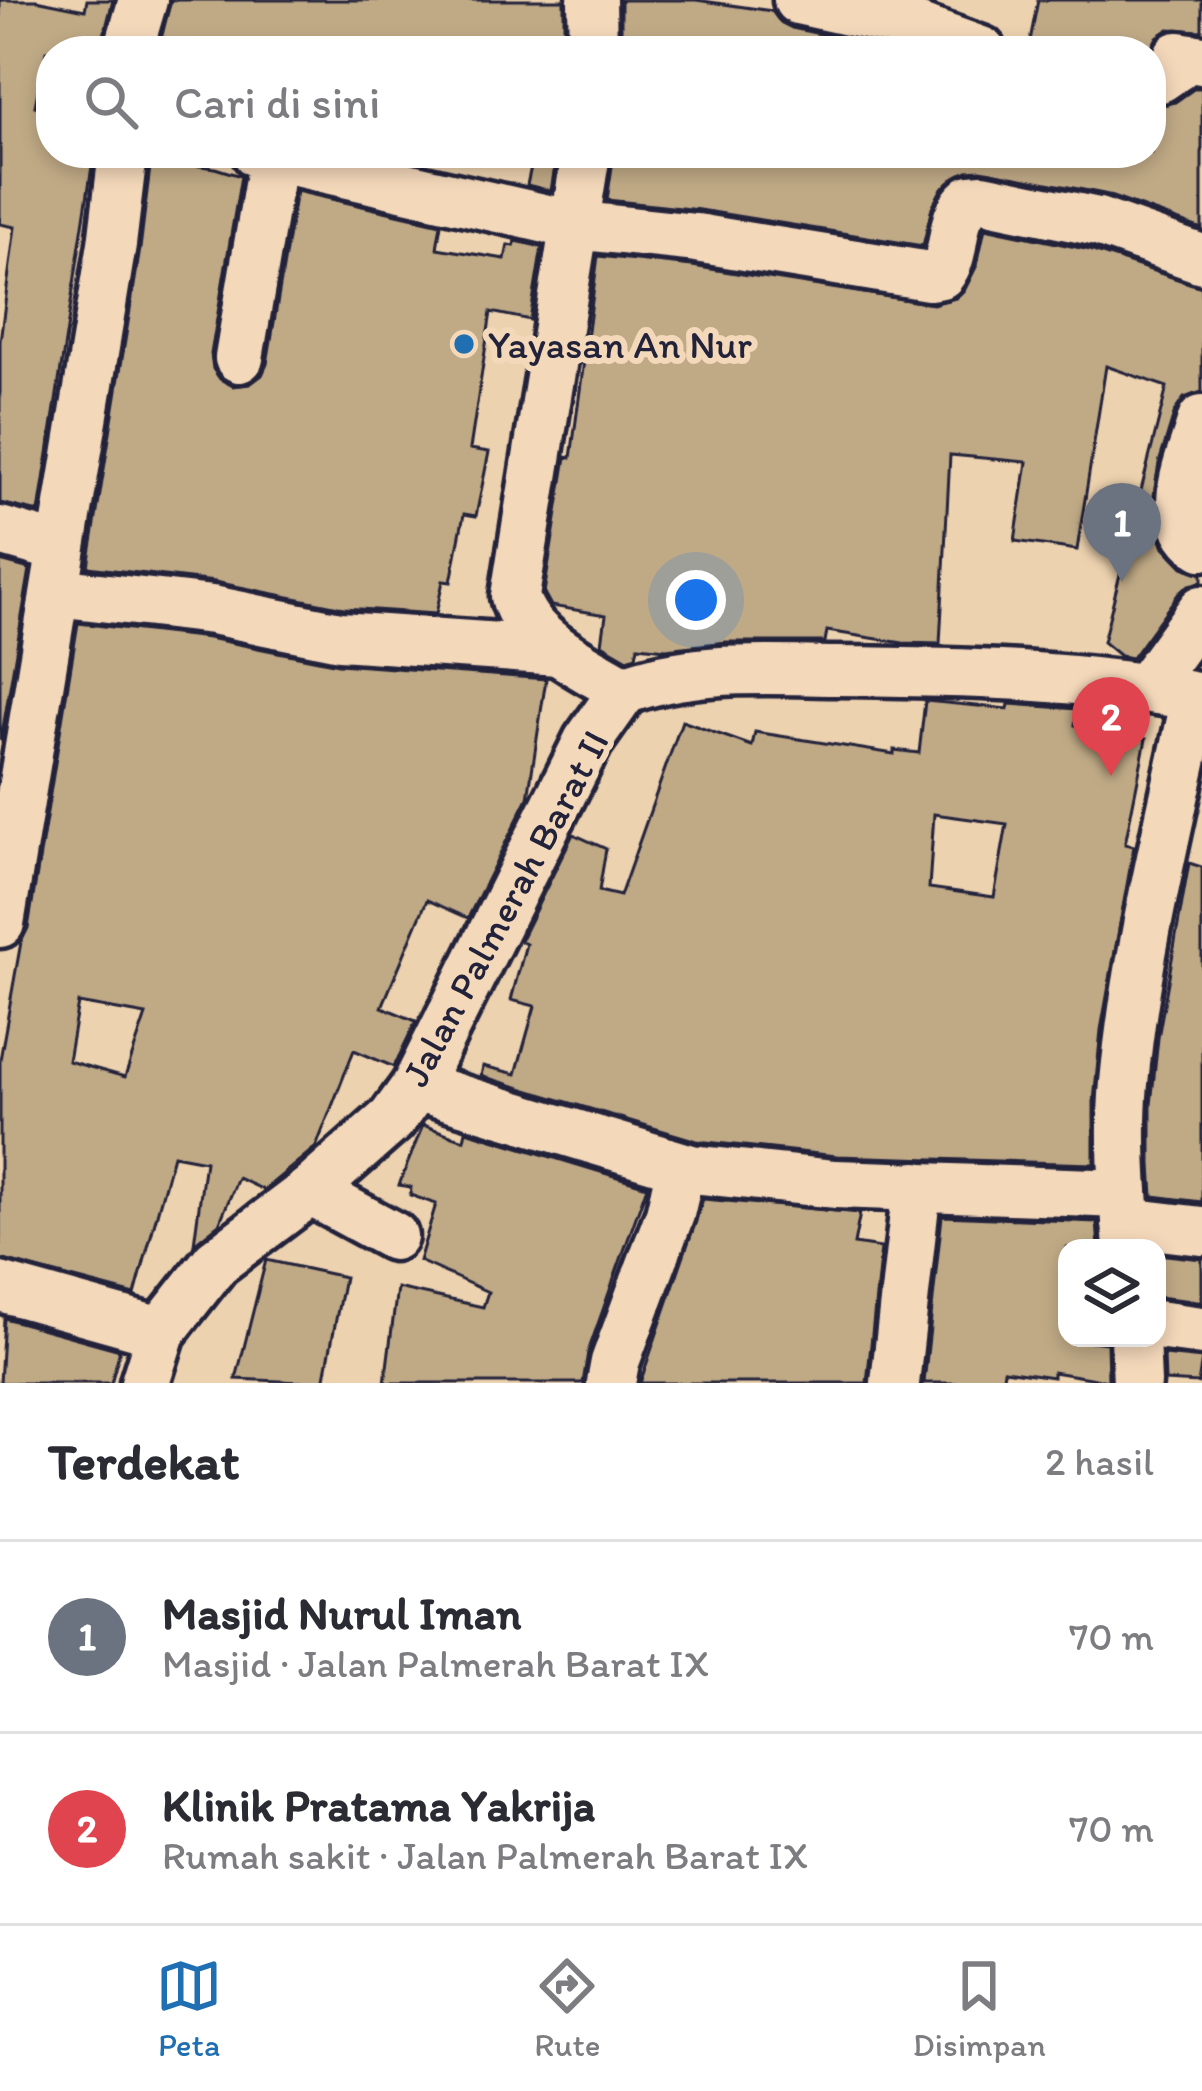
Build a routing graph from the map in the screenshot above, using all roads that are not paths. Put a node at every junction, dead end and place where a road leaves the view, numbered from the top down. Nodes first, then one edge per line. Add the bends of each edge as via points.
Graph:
1 (143, 0) edge
2 (592, 0) edge
3 (797, 0) edge
4 (132, 36) edge
5 (593, 36) edge
6 (941, 36) edge
7 (1202, 60) edge
8 (1166, 74) edge
9 (121, 168) edge
10 (263, 168) edge
11 (322, 168) edge
12 (583, 168) edge
13 (573, 225) junction
14 (1202, 259) edge
15 (239, 358) dead end
16 (1202, 421) edge
17 (0, 531) edge
18 (1202, 546) edge
19 (58, 570) junction
20 (1202, 610) edge
21 (559, 651) junction
22 (1147, 686) junction
23 (624, 690) junction
24 (1199, 698) edge
25 (15, 752) edge
26 (0, 922) edge
27 (416, 1086) junction
28 (681, 1167) junction
29 (917, 1186) junction
30 (310, 1191) junction
31 (1126, 1221) edge
32 (1202, 1231) edge
33 (393, 1236) dead end
34 (0, 1287) edge
35 (1166, 1325) edge
36 (1202, 1331) edge
37 (161, 1333) junction
38 (1136, 1347) edge
39 (145, 1383) edge
40 (611, 1383) edge
41 (895, 1383) edge
42 (1138, 1383) edge

1 - 4 street
2 - 5 street
3 - 6 street
7 - 8 street via 1178,56
9 - 19 street
10 - 15 street
11 - 13 street
12 - 13 street
13 - 14 street via 936,276 948,265 957,215 983,198 1098,222
13 - 21 street via 515,596 518,610
16 - 18 street via 1180,498 1187,530
17 - 19 street
19 - 21 street via 340,636
19 - 25 street
20 - 22 street
21 - 23 street
22 - 23 street via 758,670 661,676
22 - 24 street
23 - 27 street, Jalan Palmerah Barat II via 588,741
24 - 31 street via 1138,967 1124,1088
25 - 26 street
27 - 28 street
27 - 30 street, Jalan Palmerah Barat II
28 - 29 street
28 - 40 street
29 - 31 street
29 - 41 street
30 - 33 street
30 - 37 street, Jalan Palmerah Barat II via 216,1262
31 - 32 street
34 - 37 street
35 - 36 street
37 - 39 street, Jalan Palmerah Barat II
38 - 42 street

